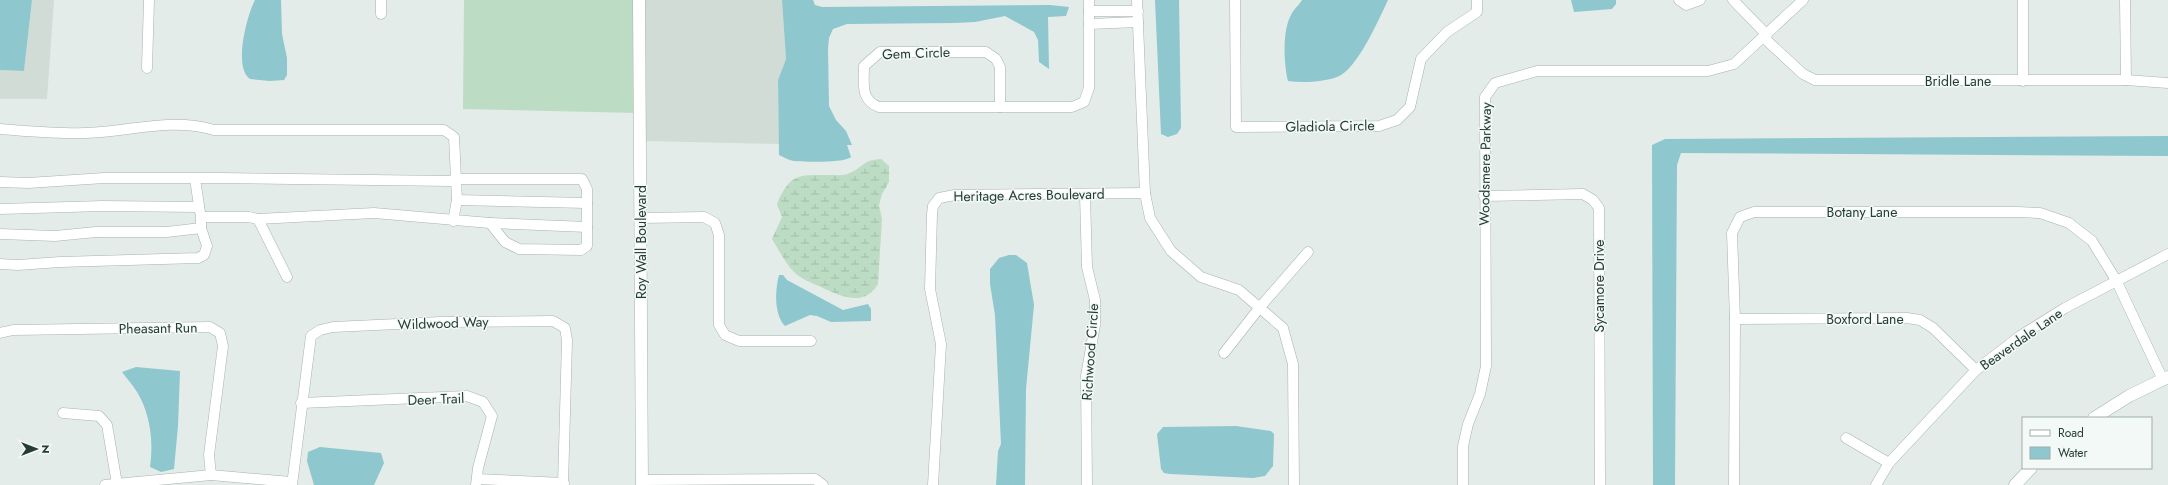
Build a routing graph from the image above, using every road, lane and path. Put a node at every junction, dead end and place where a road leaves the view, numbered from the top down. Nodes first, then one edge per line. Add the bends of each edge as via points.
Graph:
1 (149, 0) edge
2 (381, 0) edge
3 (640, 0) edge
4 (1089, 0) edge
5 (1137, 0) edge
6 (1235, 0) edge
7 (1476, 0) edge
8 (1679, 0) edge
9 (1700, 0) edge
10 (1733, 0) edge
11 (1803, 0) edge
12 (2023, 0) edge
13 (2125, 0) edge
14 (1089, 11) junction
15 (1138, 11) junction
16 (381, 14) dead end
17 (1138, 22) junction
18 (1089, 24) junction
19 (1765, 36) junction
20 (147, 68) dead end
21 (2126, 80) junction
22 (2024, 81) junction
23 (2168, 83) edge
24 (1000, 107) junction
25 (0, 129) edge
26 (195, 179) junction
27 (456, 179) junction
28 (0, 182) edge
29 (1145, 193) junction
30 (1085, 195) junction
31 (1484, 196) junction
32 (457, 200) junction
33 (587, 203) junction
34 (0, 209) edge
35 (200, 212) junction
36 (642, 218) junction
37 (258, 219) junction
38 (453, 221) junction
39 (490, 223) junction
40 (587, 227) junction
41 (201, 228) junction
42 (0, 234) edge
43 (1308, 252) dead end
44 (2168, 254) edge
45 (0, 264) edge
46 (287, 277) dead end
47 (2116, 280) junction
48 (1260, 307) junction
49 (1735, 319) junction
50 (0, 333) edge
51 (811, 342) dead end
52 (1224, 353) dead end
53 (1976, 370) junction
54 (2166, 378) edge
55 (301, 403) junction
56 (63, 413) dead end
57 (2095, 417) edge
58 (1846, 438) dead end
59 (1889, 464) junction
60 (2030, 469) edge
61 (211, 475) junction
62 (477, 482) edge
63 (642, 482) edge
64 (716, 482) edge
65 (116, 484) junction
66 (292, 484) edge
67 (564, 484) edge
68 (105, 485) edge
69 (823, 485) edge
70 (933, 485) edge
71 (1087, 485) edge
72 (1294, 485) edge
73 (1463, 485) edge
74 (1600, 485) edge
75 (1734, 485) edge
76 (1876, 485) edge
77 (2015, 485) edge

1 - 20 street
2 - 16 street
3 - 36 street, Roy Wall Boulevard
4 - 14 street, Gem Circle
5 - 15 street
6 - 7 street, Gladiola Circle via 1236,127 1379,126 1397,120 1410,107 1421,59 1447,32 1477,12
8 - 9 street via 1686,5
10 - 19 street, Bridle Lane
11 - 19 street, Woodsmere Parkway
12 - 22 street
13 - 21 street
14 - 15 street
14 - 18 street, Gem Circle
15 - 17 street
17 - 18 street
17 - 29 street
18 - 24 street, Gem Circle via 1089,88 1084,102 1072,107
19 - 22 street, Bridle Lane via 1803,74 1815,80
19 - 31 street, Woodsmere Parkway via 1734,64 1708,71 1537,71 1495,83 1485,97
21 - 22 street, Bridle Lane
21 - 23 street, Bridle Lane
24 - 24 street, Gem Circle via 879,107 870,104 864,96 864,66 880,52 986,52 996,59 1000,67
25 - 27 street via 84,133 178,123 214,130 444,130 454,137
26 - 27 street
26 - 28 street via 104,178 28,183
26 - 35 street
27 - 32 street
27 - 33 street via 582,179 587,189
29 - 30 street, Heritage Acres Boulevard
29 - 48 street via 1150,218 1171,251 1201,277 1239,290
30 - 70 street, Heritage Acres Boulevard via 955,195 939,198 933,206 930,289 941,344
30 - 71 street, Richwood Circle via 1087,267 1095,300 1095,325 1086,376
31 - 73 street, Woodsmere Parkway via 1486,366 1480,394 1462,446
31 - 74 street, Sycamore Drive via 1583,194 1593,200 1599,208
32 - 33 street
32 - 38 street
33 - 40 street
34 - 35 street via 103,206
35 - 37 street
35 - 41 street
36 - 51 street via 704,217 715,223 718,235 718,325 724,335 739,342
36 - 63 street, Roy Wall Boulevard
37 - 38 street via 374,213
37 - 46 street
38 - 39 street
39 - 40 street
39 - 40 street via 505,242 519,249 581,250 587,246
41 - 42 street via 167,232 96,232 55,236
41 - 45 street via 207,246 204,255 198,258
43 - 48 street
44 - 47 street, Beaverdale Lane
47 - 49 street, Botany Lane via 2092,241 2069,224 2040,213 1754,212 1740,217 1732,233
47 - 53 street, Beaverdale Lane via 2020,336
47 - 54 street, Botany Lane
48 - 52 street
48 - 72 street via 1284,328 1293,364
49 - 53 street, Boxford Lane via 1920,320 1933,328
49 - 75 street, Botany Lane
50 - 61 street, Pheasant Run via 13,330 210,328 220,333 223,346 209,455
53 - 59 street, Beaverdale Lane
54 - 57 street via 2111,406
55 - 62 street, Deer Trail via 467,396 483,402 492,416
55 - 66 street, Wildwood Way
55 - 67 street, Wildwood Way via 310,336 320,330 333,327 440,322 553,320 565,328 567,340
56 - 65 street via 99,416 107,425
58 - 59 street
59 - 76 street, Beaverdale Lane
60 - 77 street
61 - 65 street
61 - 66 street
62 - 67 street
63 - 64 street
64 - 69 street via 815,479
65 - 68 street

